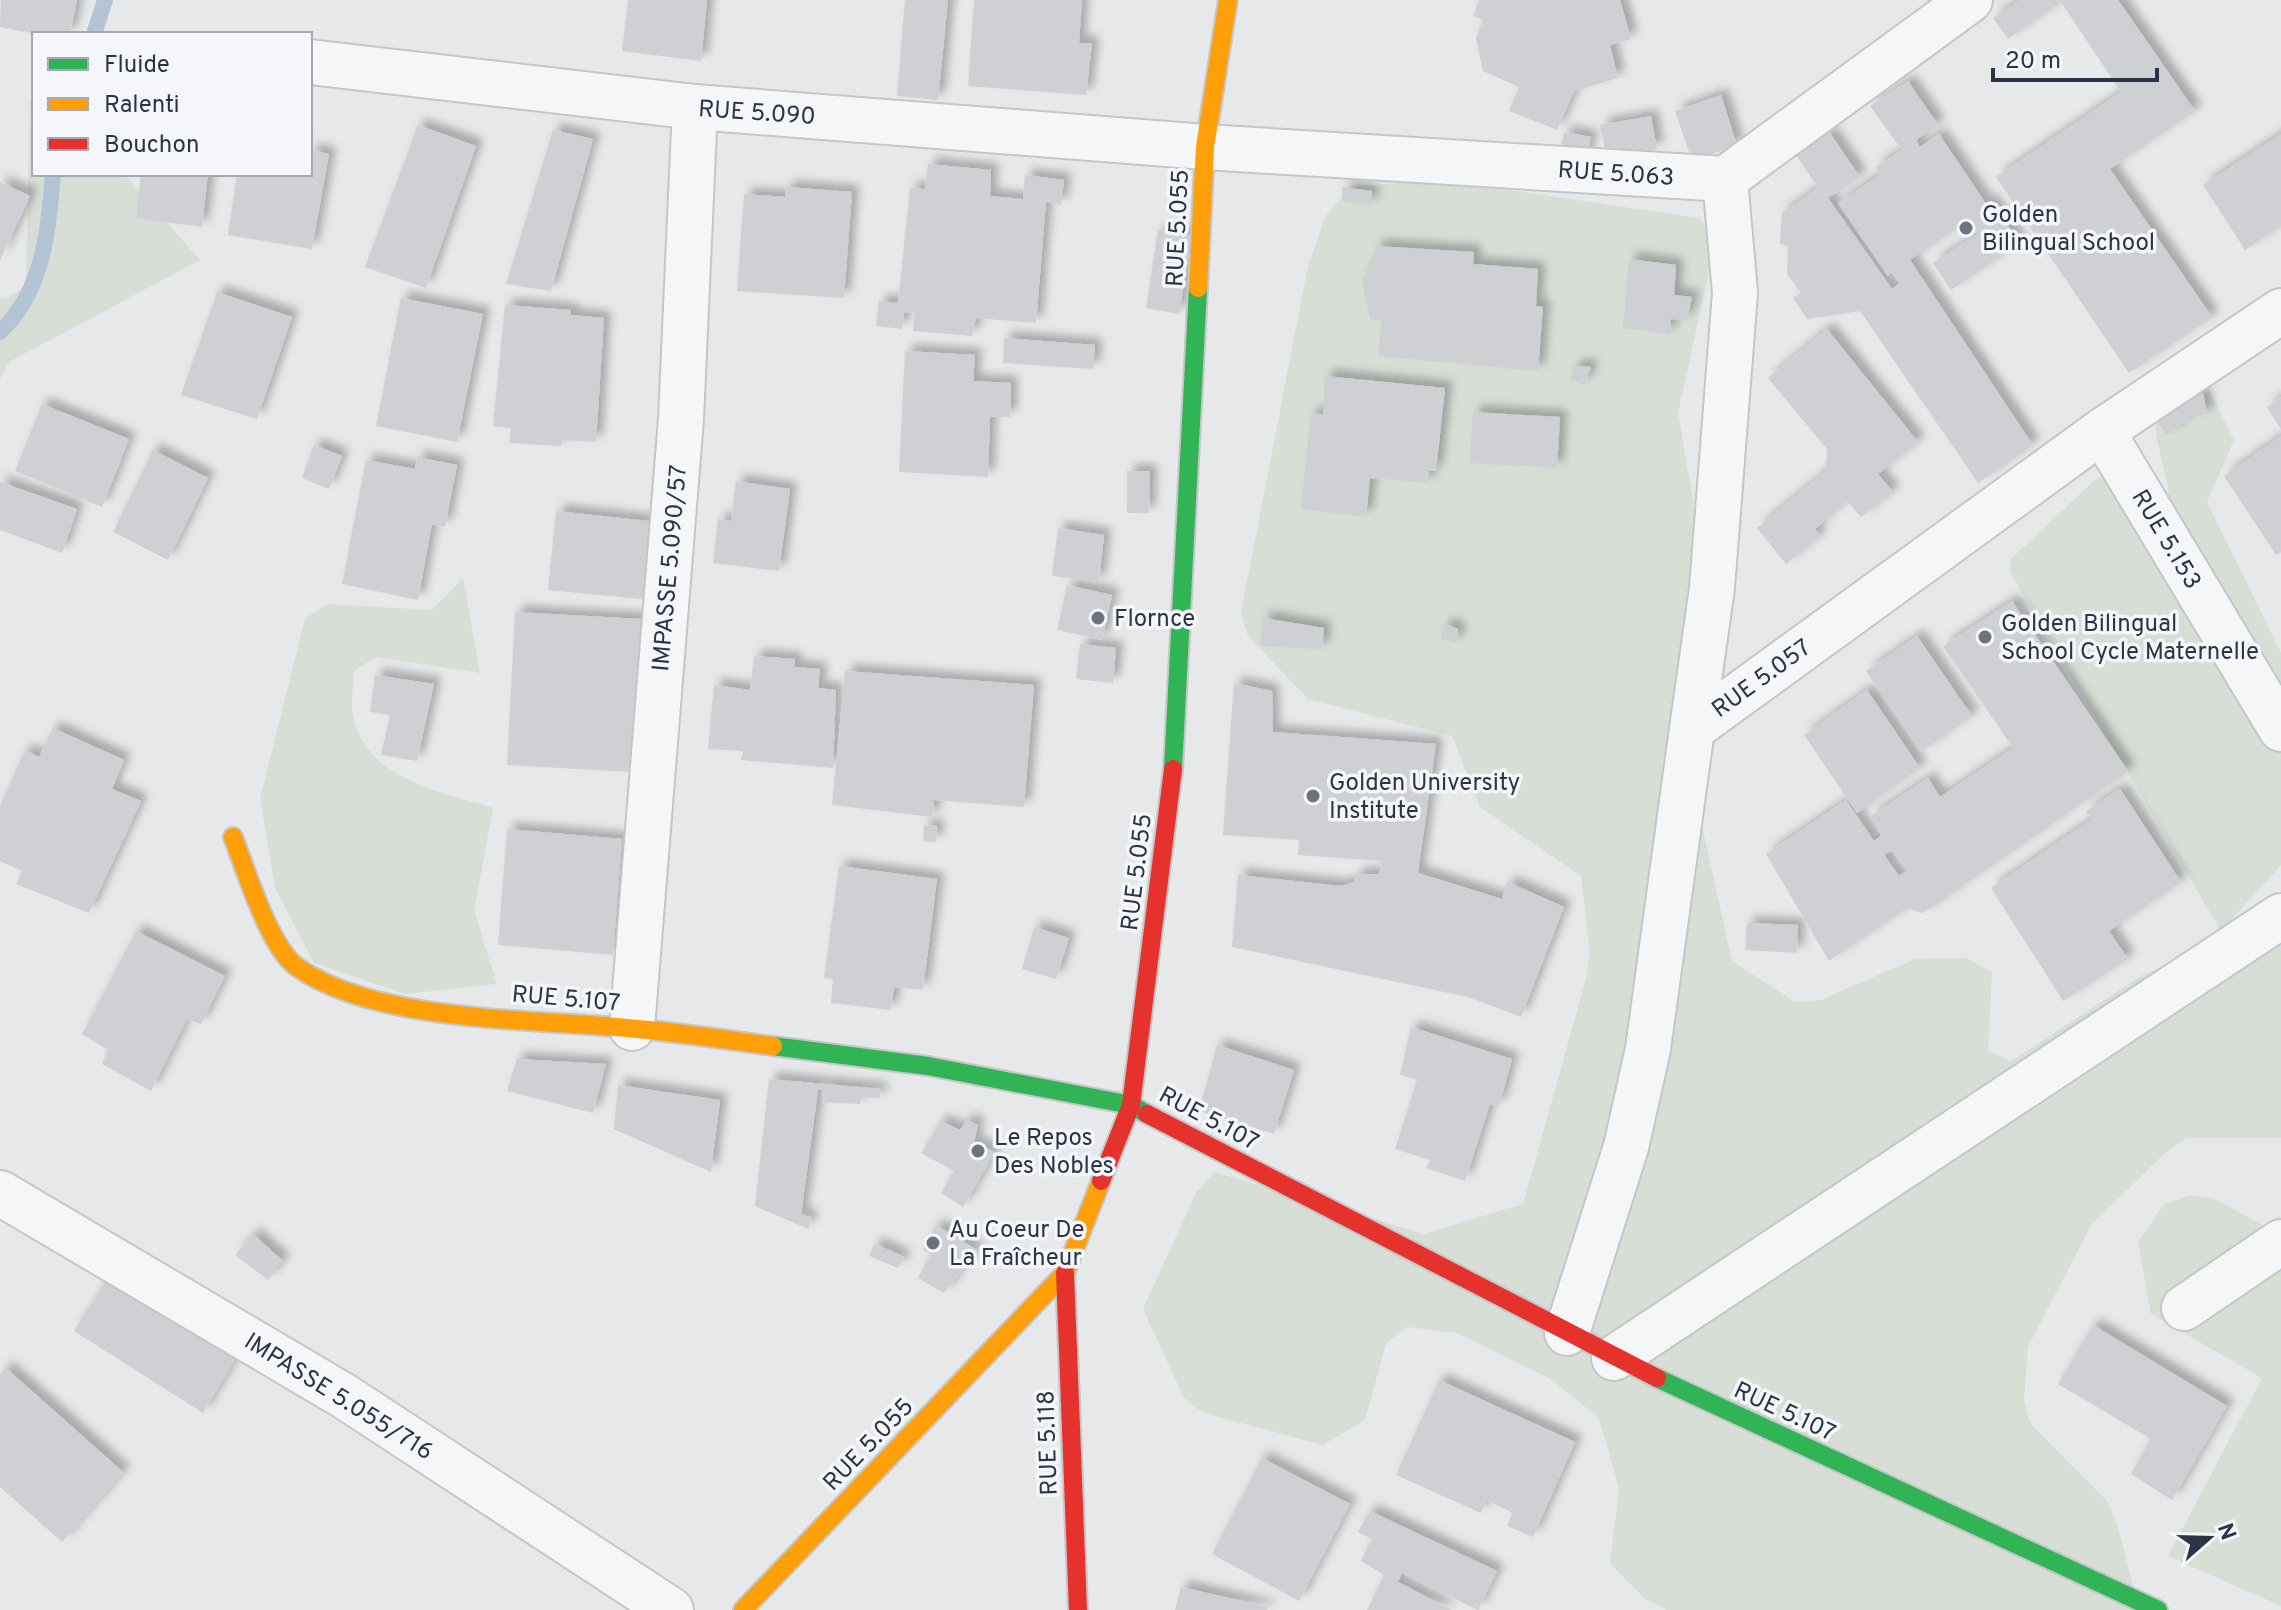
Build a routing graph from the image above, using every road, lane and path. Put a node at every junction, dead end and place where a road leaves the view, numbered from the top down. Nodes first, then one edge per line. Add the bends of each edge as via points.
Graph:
1 (1228, 0) edge
2 (1970, 0) edge
3 (312, 62) edge
4 (695, 107) junction
5 (1205, 147) junction
6 (1725, 179) junction
7 (2281, 311) edge
8 (2102, 431) junction
9 (1692, 729) junction
10 (2281, 729) edge
11 (233, 837) dead end
12 (2281, 916) edge
13 (632, 1028) junction
14 (1131, 1105) junction
15 (0, 1193) edge
16 (2281, 1242) edge
17 (1065, 1273) junction
18 (2184, 1308) dead end
19 (1567, 1333) junction
20 (1614, 1358) junction
21 (671, 1610) edge
22 (743, 1610) edge
23 (1078, 1610) edge
24 (2158, 1610) edge

1 - 5 street, RUE 5.055
2 - 6 street
3 - 4 street, RUE 5.090
4 - 5 street, RUE 5.090
4 - 13 street, IMPASSE 5.090/57 via 681,419
5 - 6 street, RUE 5.063
5 - 14 street, RUE 5.055 via 1174,762
6 - 9 street, RUE 5.057 via 1735,293 1712,588
7 - 8 street, RUE 5.057
8 - 9 street, RUE 5.057
8 - 10 street, RUE 5.153
9 - 19 street via 1648,1049 1626,1147
11 - 13 street, RUE 5.107 via 269,929 295,966 410,1009
12 - 20 street
13 - 14 street, RUE 5.107 via 928,1066
14 - 17 street, RUE 5.055
14 - 19 street, RUE 5.107
15 - 21 street, IMPASSE 5.055/716 via 344,1396
16 - 18 street
17 - 22 street, RUE 5.055
17 - 23 street, RUE 5.118
19 - 20 street, RUE 5.107
20 - 24 street, RUE 5.107

